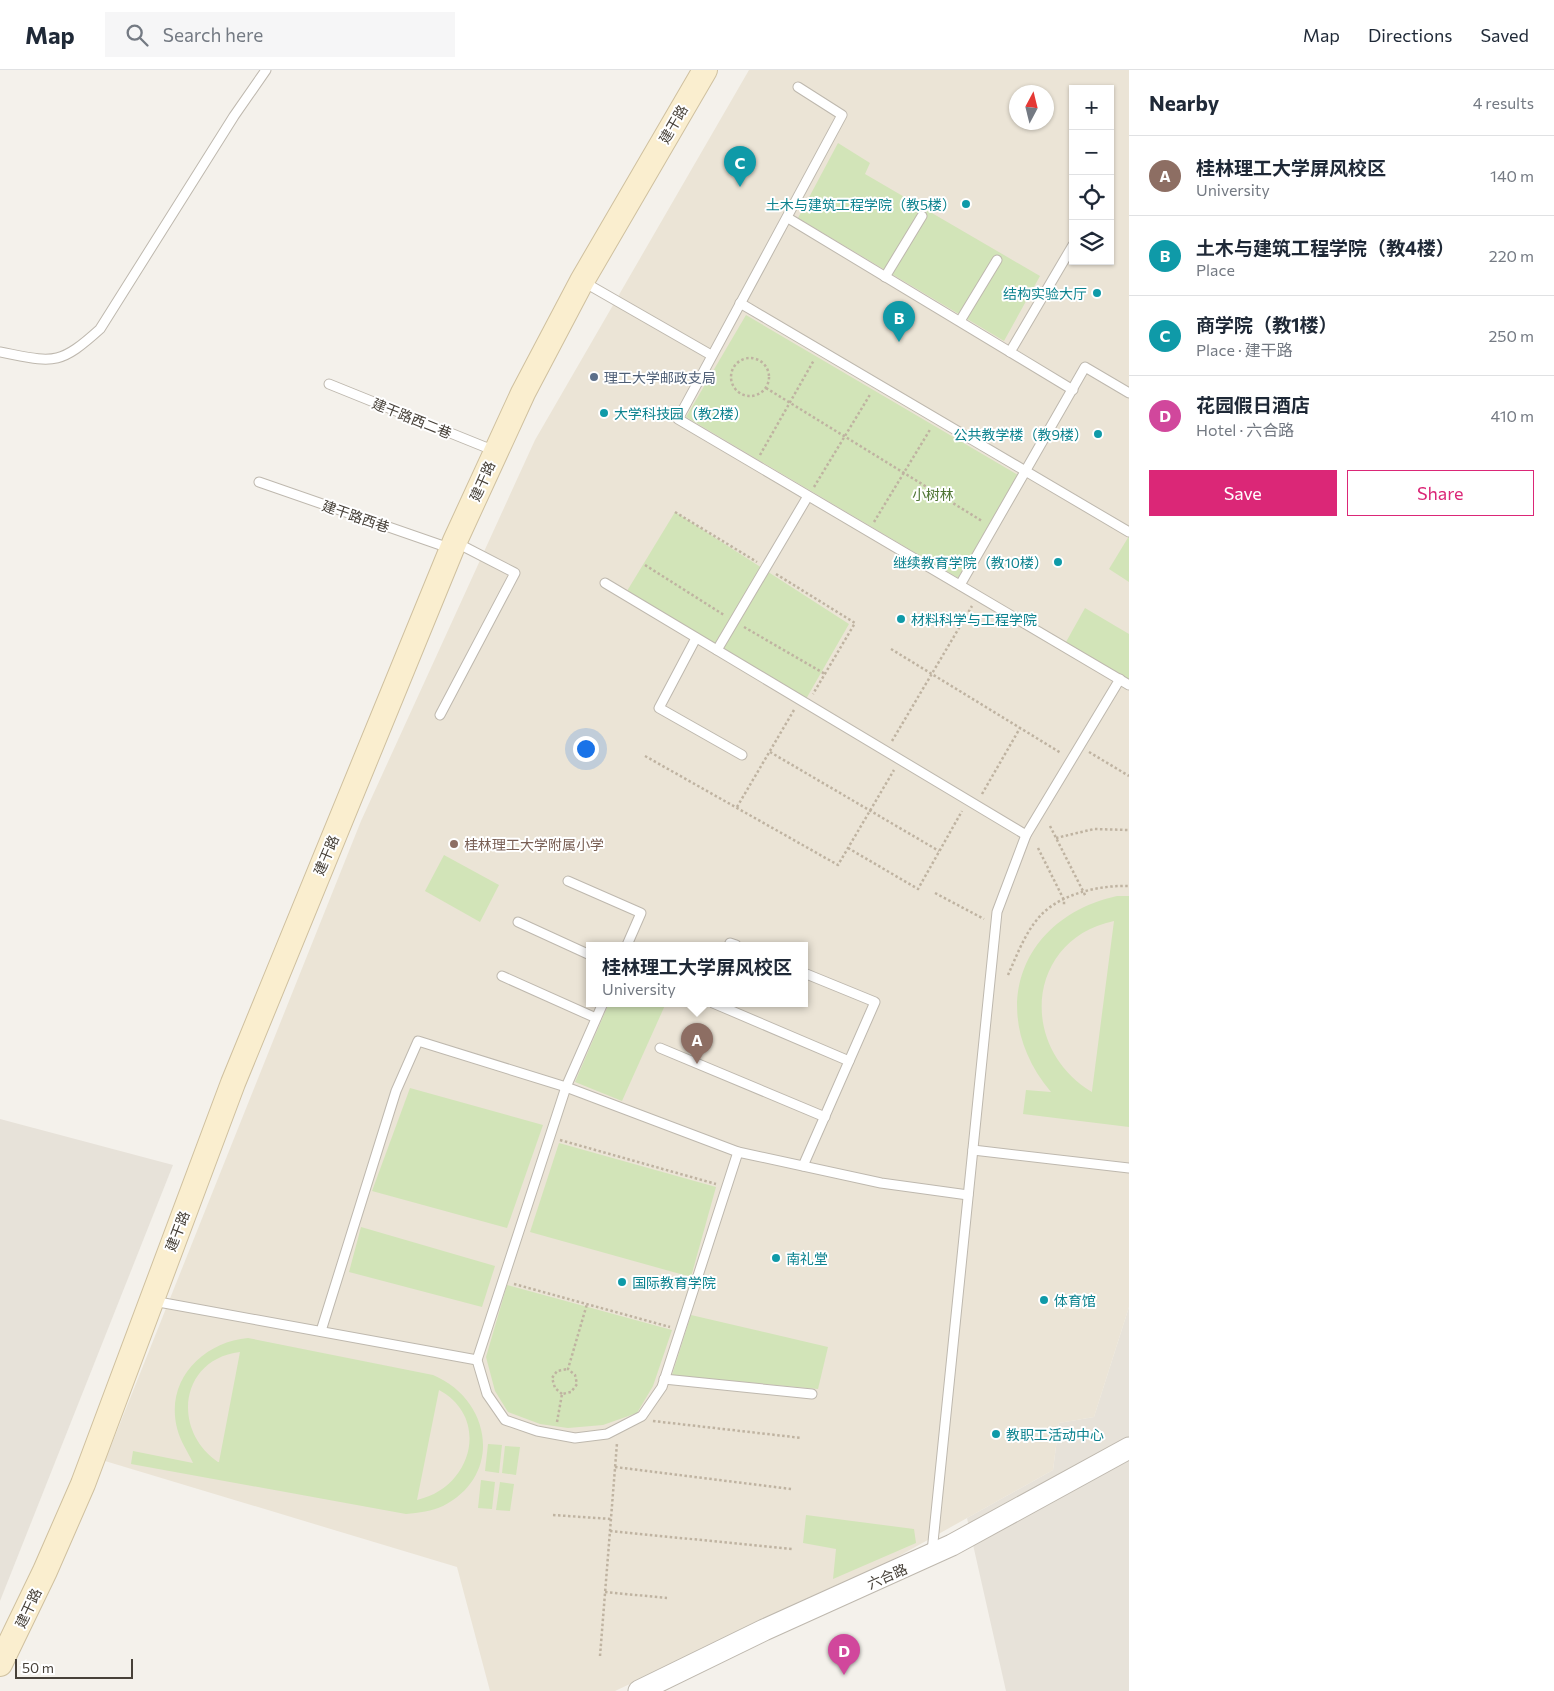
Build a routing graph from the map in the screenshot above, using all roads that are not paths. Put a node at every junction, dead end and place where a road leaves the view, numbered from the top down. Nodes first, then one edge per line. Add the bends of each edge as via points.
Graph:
1 (266, 70) edge
2 (705, 70) edge
3 (798, 87) dead end
4 (922, 216) dead end
5 (788, 218) junction
6 (1069, 252) edge
7 (997, 260) dead end
8 (885, 277) junction
9 (582, 281) junction
10 (740, 303) junction
11 (960, 322) junction
12 (0, 352) edge
13 (1010, 352) junction
14 (711, 355) junction
15 (329, 384) dead end
16 (1073, 390) junction
17 (1129, 393) edge
18 (495, 452) junction
19 (1026, 471) junction
20 (259, 482) dead end
21 (808, 496) junction
22 (1129, 532) edge
23 (454, 545) junction
24 (605, 583) dead end
25 (960, 585) junction
26 (696, 638) junction
27 (717, 650) junction
28 (1120, 679) junction
29 (1129, 685) edge
30 (440, 715) dead end
31 (742, 755) dead end
32 (1026, 835) junction
33 (568, 881) dead end
34 (518, 922) dead end
35 (628, 942) edge
36 (586, 952) edge
37 (502, 976) dead end
38 (808, 976) edge
39 (601, 1007) edge
40 (722, 1007) edge
41 (596, 1018) junction
42 (660, 1048) dead end
43 (849, 1061) junction
44 (566, 1087) junction
45 (825, 1117) junction
46 (972, 1150) junction
47 (738, 1152) junction
48 (803, 1166) junction
49 (1129, 1168) edge
50 (968, 1195) junction
51 (151, 1300) junction
52 (321, 1332) junction
53 (477, 1360) junction
54 (664, 1379) junction
55 (812, 1394) dead end
56 (1129, 1448) edge
57 (932, 1555) junction
58 (0, 1664) edge
59 (639, 1691) edge

1 - 12 lane via 100,329 74,352 49,361
2 - 9 main road, 建干路
3 - 5 lane via 842,115
4 - 8 lane
5 - 8 lane
5 - 10 lane
6 - 13 lane
7 - 11 lane
8 - 11 lane
9 - 14 lane
9 - 18 main road, 建干路
10 - 14 lane
10 - 19 lane
11 - 13 lane
13 - 16 lane
14 - 21 lane via 678,419
15 - 18 lane, 建干路西二巷
16 - 17 lane via 1085,368
16 - 19 lane
18 - 23 main road, 建干路
19 - 22 lane
19 - 25 lane
20 - 23 lane, 建干路西巷
21 - 25 lane
21 - 27 lane
23 - 30 lane, 建干路西巷 via 515,573
23 - 51 main road, 建干路 via 280,964
24 - 26 lane
25 - 28 lane
26 - 27 lane
26 - 31 lane via 659,708
27 - 32 lane
28 - 29 lane
28 - 32 lane
32 - 46 lane via 997,912
33 - 35 lane via 641,914
34 - 36 lane
37 - 41 lane
38 - 43 lane via 875,1002
39 - 41 lane
40 - 43 lane
41 - 44 lane
42 - 45 lane
43 - 45 lane
44 - 47 lane
44 - 52 lane via 418,1041 396,1091
44 - 53 lane
45 - 48 lane
46 - 49 lane
46 - 50 lane
47 - 48 lane
47 - 54 lane
48 - 50 lane via 881,1183
50 - 57 lane
51 - 52 lane
51 - 58 main road, 建干路 via 83,1484
52 - 53 lane
53 - 54 lane via 487,1394 505,1420 537,1431 576,1438 607,1434 642,1416
54 - 55 lane
56 - 57 street, 六合路
57 - 59 street, 六合路 via 764,1630

